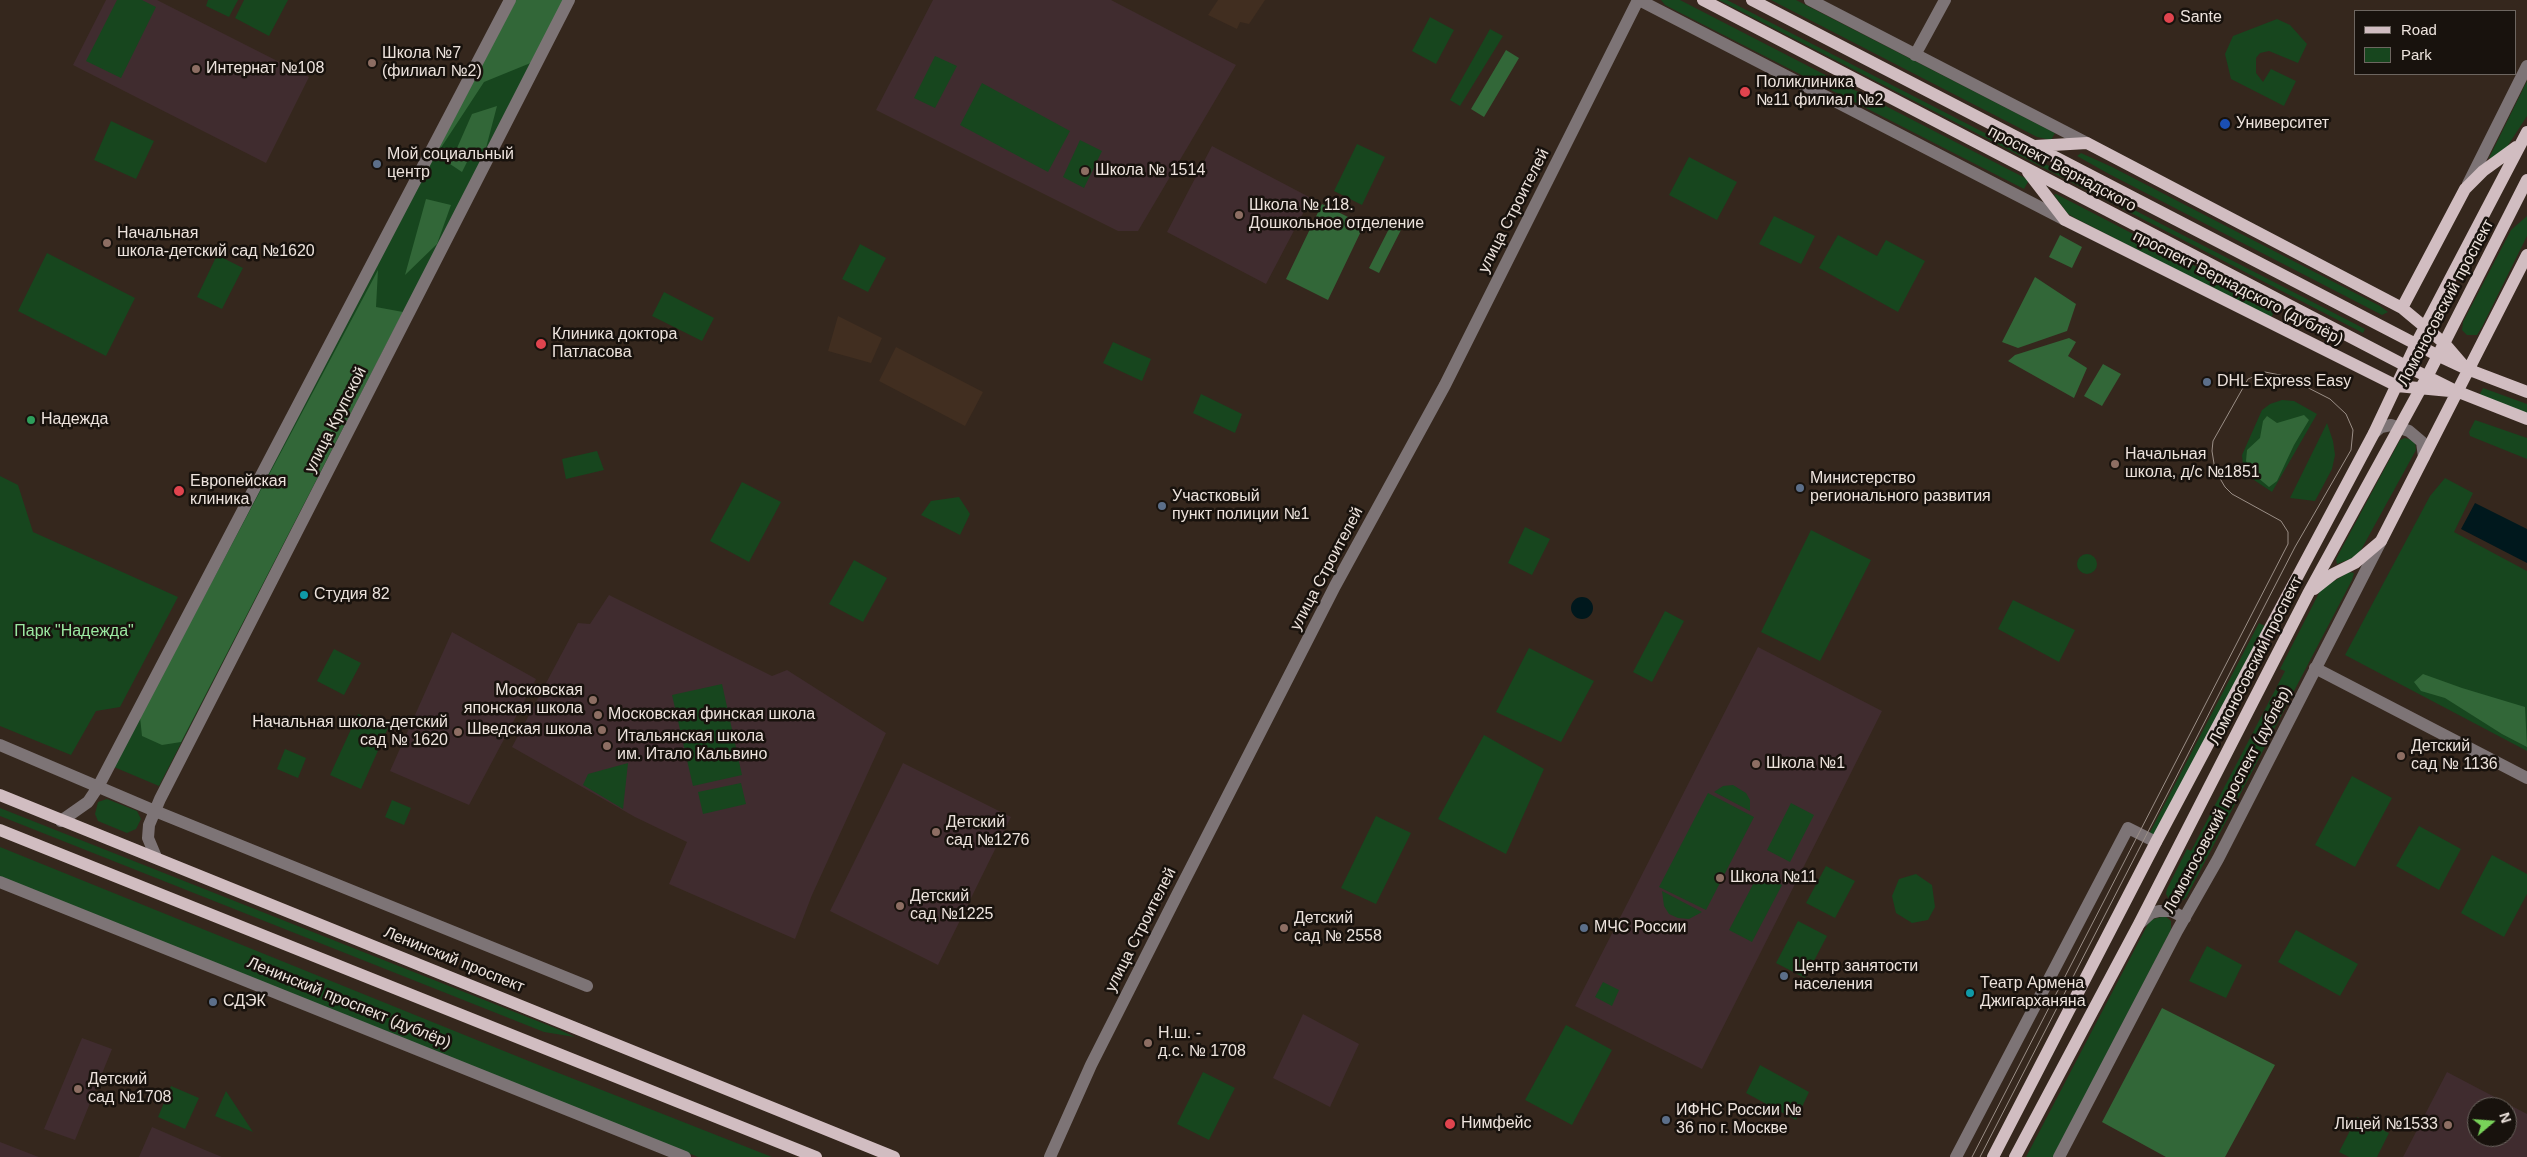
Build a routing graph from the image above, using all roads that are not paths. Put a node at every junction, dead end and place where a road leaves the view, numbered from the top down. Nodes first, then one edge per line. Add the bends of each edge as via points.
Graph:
1 (510, 0) edge
2 (569, 0) edge
3 (1638, 0) edge
4 (1703, 0) edge
5 (1752, 0) edge
6 (1810, 0) edge
7 (1945, 0) edge
8 (1915, 55) junction
9 (2527, 66) edge
10 (2525, 135) edge
11 (2087, 143) junction
12 (2034, 146) junction
13 (2025, 168) junction
14 (2527, 180) edge
15 (2466, 189) junction
16 (2065, 220) junction
17 (2527, 254) edge
18 (2402, 308) junction
19 (2425, 327) junction
20 (2444, 343) junction
21 (2416, 344) junction
22 (2438, 355) junction
23 (2406, 366) junction
24 (2467, 369) junction
25 (2427, 377) junction
26 (2397, 386) junction
27 (2420, 389) junction
28 (2456, 391) junction
29 (2527, 392) edge
30 (2527, 419) edge
31 (2400, 427) junction
32 (2374, 433) junction
33 (2424, 457) junction
34 (2381, 541) junction
35 (2308, 594) junction
36 (2315, 668) junction
37 (0, 745) edge
38 (2527, 778) edge
39 (98, 787) junction
40 (0, 795) edge
41 (155, 811) junction
42 (61, 821) junction
43 (0, 830) edge
44 (2156, 842) junction
45 (156, 857) junction
46 (0, 882) edge
47 (2131, 890) junction
48 (2151, 900) junction
49 (2185, 918) junction
50 (2139, 924) junction
51 (588, 986) dead end
52 (685, 1157) edge
53 (816, 1157) edge
54 (894, 1157) edge
55 (1050, 1157) edge
56 (1956, 1157) edge
57 (1993, 1157) edge
58 (2015, 1157) edge
59 (2059, 1157) edge

1 - 39 street
2 - 41 street, улица Крупской
3 - 16 street, проспект Вернадского (дублёр)
3 - 55 street, улица Строителей via 1444,385 1335,586 1176,897 1091,1065
4 - 13 main road, проспект Вернадского
5 - 12 main road, проспект Вернадского
6 - 8 street
7 - 8 street
8 - 11 street
9 - 15 street
10 - 15 main road via 2504,158 2475,178
10 - 19 main road, Ломоносовский проспект
11 - 12 main road
11 - 18 main road
12 - 21 main road, проспект Вернадского
13 - 16 main road, проспект Вернадского (дублёр)
13 - 23 main road, проспект Вернадского
14 - 20 main road, Ломоносовский проспект
15 - 18 main road
16 - 26 main road, проспект Вернадского (дублёр)
17 - 24 main road
18 - 19 main road
19 - 20 main road
19 - 21 main road, Ломоносовский проспект
20 - 22 main road, Ломоносовский проспект
20 - 24 main road
21 - 22 main road, проспект Вернадского
21 - 23 main road, Ломоносовский проспект
22 - 24 main road, проспект Вернадского
22 - 25 main road, Ломоносовский проспект
23 - 25 main road, проспект Вернадского
23 - 26 main road, Ломоносовский проспект
24 - 28 main road, Ломоносовский проспект (дублёр)
24 - 29 main road
25 - 27 main road, Ломоносовский проспект
25 - 28 main road, проспект Вернадского
26 - 27 main road, проспект Вернадского (дублёр)
26 - 32 main road, Ломоносовский проспект
27 - 28 main road, проспект Вернадского (дублёр)
27 - 31 main road, Ломоносовский проспект
28 - 30 main road
28 - 33 main road, Ломоносовский проспект (дублёр)
31 - 32 street via 2381,427
31 - 33 street via 2422,442
31 - 35 main road, Ломоносовский проспект
32 - 44 main road, Ломоносовский проспект
33 - 34 main road, Ломоносовский проспект (дублёр)
34 - 35 main road
34 - 36 street, Ломоносовский проспект (дублёр)
35 - 48 main road, Ломоносовский проспект
36 - 38 street
36 - 49 street, Ломоносовский проспект (дублёр)
37 - 39 street
39 - 41 street
39 - 42 street via 88,802
40 - 42 main road, Ленинский проспект
41 - 45 street, улица Крупской via 148,838
41 - 51 street
42 - 45 main road, Ленинский проспект
43 - 53 main road
44 - 47 main road, Ломоносовский проспект
44 - 56 street via 2128,828
45 - 54 main road, Ленинский проспект
46 - 52 street, Ленинский проспект (дублёр)
47 - 48 main road via 2145,886
47 - 57 main road, Ломоносовский проспект
48 - 50 main road, Ломоносовский проспект
49 - 50 street via 2171,911 2159,911 2151,913
49 - 59 street, Ломоносовский проспект (дублёр)
50 - 58 main road, Ломоносовский проспект

